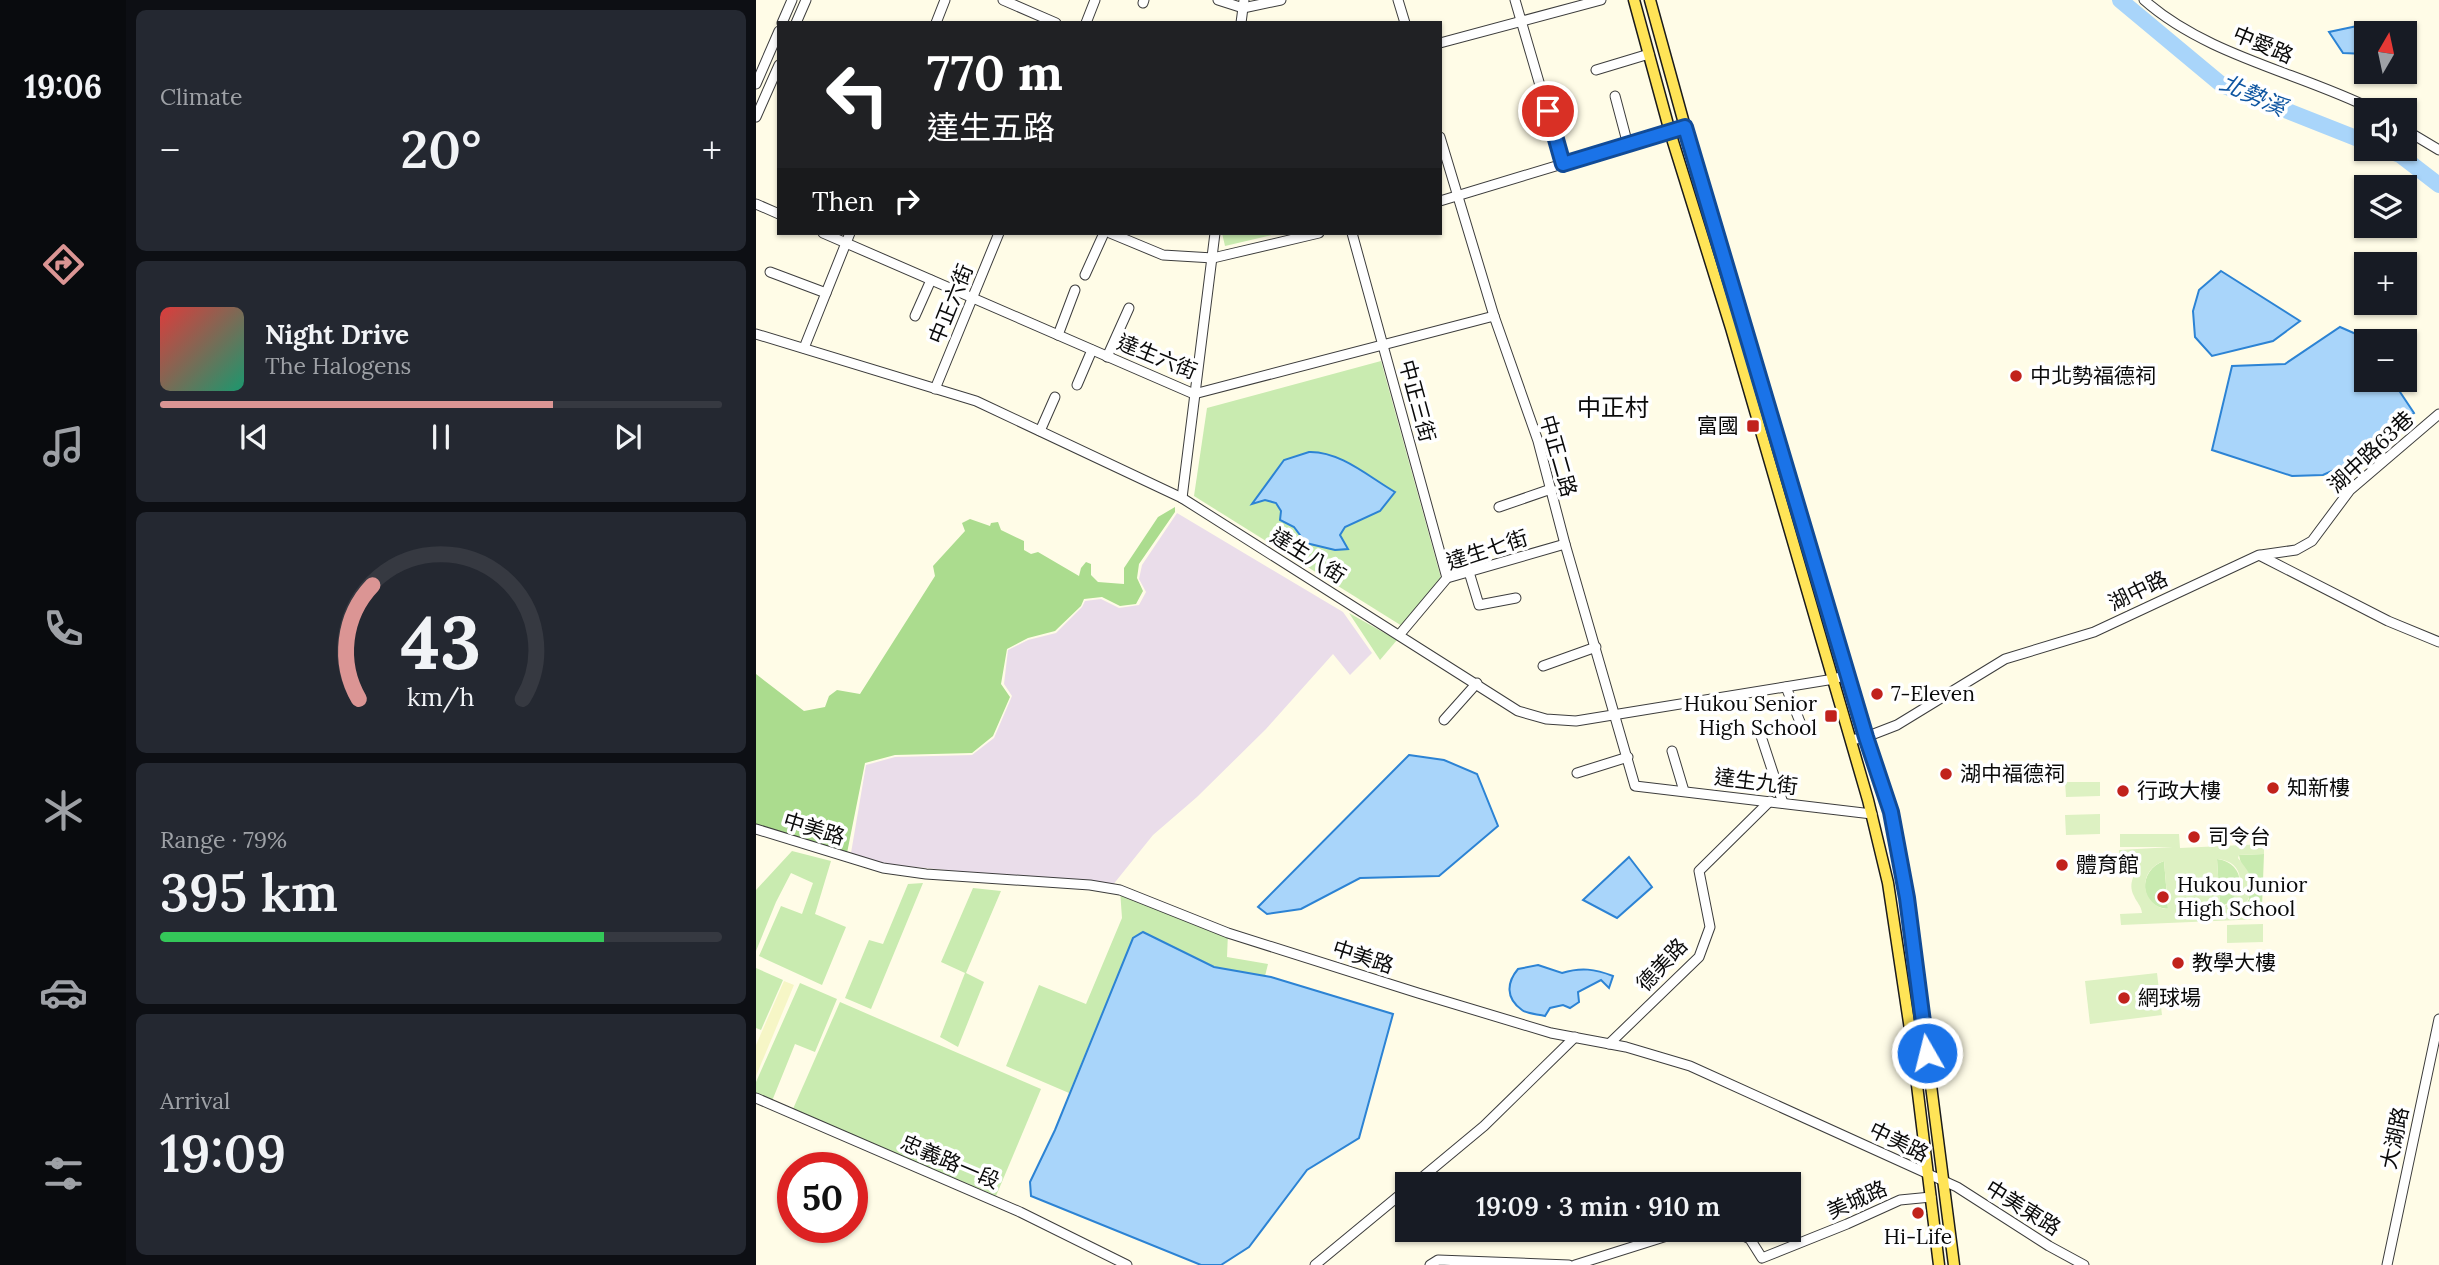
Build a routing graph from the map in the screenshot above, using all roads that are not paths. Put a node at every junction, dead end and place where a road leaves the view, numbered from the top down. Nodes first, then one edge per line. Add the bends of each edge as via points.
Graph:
1 (792, 0) edge
2 (806, 0) edge
3 (945, 0) edge
4 (1003, 0) edge
5 (1095, 0) edge
6 (1218, 0) edge
7 (1282, 0) edge
8 (1398, 0) edge
9 (1516, 0) edge
10 (1601, 0) edge
11 (1634, 0) edge
12 (1650, 0) edge
13 (2144, 0) edge
14 (1244, 4) edge
15 (783, 21) edge
16 (797, 21) edge
17 (937, 21) edge
18 (1051, 21) edge
19 (1087, 21) edge
20 (1404, 21) edge
21 (1522, 21) junction
22 (777, 36) edge
23 (1442, 42) edge
24 (1649, 54) junction
25 (1596, 71) dead end
26 (757, 81) edge
27 (774, 88) edge
28 (1615, 96) dead end
29 (2354, 102) edge
30 (756, 117) edge
31 (1685, 127) junction
32 (1670, 132) junction
33 (2417, 137) edge
34 (1442, 144) edge
35 (1628, 145) junction
36 (2439, 150) edge
37 (1563, 164) junction
38 (1458, 196) junction
39 (1442, 200) edge
40 (756, 204) edge
41 (777, 213) edge
42 (828, 235) edge
43 (849, 235) edge
44 (998, 235) edge
45 (1103, 235) edge
46 (1115, 235) edge
47 (1215, 235) edge
48 (1311, 235) edge
49 (1353, 235) edge
50 (846, 242) junction
51 (1213, 258) junction
52 (770, 272) dead end
53 (1085, 275) dead end
54 (931, 280) junction
55 (1075, 290) dead end
56 (826, 293) junction
57 (972, 298) junction
58 (1129, 308) dead end
59 (915, 316) dead end
60 (1494, 316) junction
61 (756, 334) edge
62 (1058, 335) junction
63 (1384, 346) junction
64 (804, 348) junction
65 (1092, 350) junction
66 (1107, 356) junction
67 (1077, 385) dead end
68 (935, 389) junction
69 (1194, 394) junction
70 (1055, 397) dead end
71 (2439, 414) edge
72 (1040, 432) junction
73 (1550, 489) junction
74 (1182, 498) junction
75 (1499, 507) dead end
76 (1565, 544) junction
77 (2259, 555) junction
78 (1469, 572) junction
79 (1447, 578) junction
80 (1516, 598) dead end
81 (1400, 634) junction
82 (2439, 642) edge
83 (1596, 647) junction
84 (1543, 666) dead end
85 (1849, 674) junction
86 (1834, 679) junction
87 (1477, 683) junction
88 (1786, 687) junction
89 (1616, 714) junction
90 (1444, 720) dead end
91 (1757, 724) dead end
92 (1802, 727) dead end
93 (1866, 737) junction
94 (1851, 740) junction
95 (1672, 751) dead end
96 (1628, 757) junction
97 (1577, 773) dead end
98 (1635, 786) joint
99 (1684, 791) junction
100 (1770, 801) junction
101 (1783, 803) junction
102 (1872, 814) junction
103 (756, 830) edge
104 (2439, 1018) edge
105 (1575, 1037) junction
106 (1609, 1044) junction
107 (756, 1098) edge
108 (1429, 1172) edge
109 (1928, 1175) junction
110 (1942, 1182) junction
111 (1931, 1197) junction
112 (1395, 1199) edge
113 (1648, 1242) edge
114 (1752, 1242) edge
115 (1127, 1265) edge
116 (1315, 1265) edge
117 (1430, 1265) edge
118 (1569, 1265) edge
119 (1575, 1265) edge
120 (1940, 1265) edge
121 (1954, 1265) edge
122 (2084, 1265) edge
123 (2388, 1265) edge

1 - 15 street
2 - 16 street
3 - 17 street
4 - 18 street
5 - 19 street
6 - 14 street
7 - 14 street
8 - 20 street
9 - 21 street
10 - 21 street
11 - 24 main road
12 - 31 main road
13 - 29 street, 中愛路 via 2177,24 2233,53
21 - 23 street
21 - 37 street
22 - 26 street
24 - 25 street
24 - 32 main road
26 - 27 street
27 - 30 street
28 - 35 street
31 - 32 street
31 - 85 main road
32 - 35 street
32 - 86 main road
33 - 36 street
34 - 38 street, 中正二路
35 - 37 street
37 - 38 street
38 - 39 street
38 - 60 street, 中正二路
40 - 41 street
42 - 50 street, 達生六街
43 - 50 street
44 - 57 street, 中正六街
45 - 53 street
46 - 51 street via 1163,256
47 - 51 street
48 - 51 street
49 - 63 street, 中正三街
50 - 54 street, 達生六街
50 - 56 street
51 - 69 street
52 - 56 street
54 - 57 street, 達生六街
54 - 59 street
55 - 62 street
56 - 64 street
57 - 62 street, 達生六街
57 - 68 street, 中正六街
58 - 66 street
60 - 63 street, 達生六街
60 - 73 street, 中正二路
61 - 64 street, 達生八街
62 - 65 street, 達生六街
63 - 69 street, 達生六街
63 - 79 street, 中正三街
64 - 68 street, 達生八街
65 - 66 street, 達生六街
65 - 67 street
66 - 69 street, 達生六街
68 - 72 street, 達生八街 via 976,401
69 - 74 street
70 - 72 street
71 - 77 street, 湖中路63巷 via 2350,490 2312,541 2296,550
72 - 74 street, 達生八街
73 - 75 street
73 - 76 street, 中正二路
74 - 81 street, 達生八街
76 - 78 street, 達生七街
76 - 83 street, 中正二路
77 - 82 street
77 - 93 street, 湖中路 via 2094,632 2005,659 1897,725
78 - 79 street, 達生七街
78 - 80 street via 1479,606
79 - 81 street, 達生七街
81 - 87 street, 達生八街
83 - 84 street
83 - 89 street, 中正二路
85 - 86 street, 達生八街
85 - 93 main road
86 - 88 street, 達生八街
86 - 94 main road
87 - 89 street, 達生八街 via 1518,710 1546,719
87 - 90 street
88 - 89 street, 達生八街
88 - 92 street
89 - 96 street, 中正二路
91 - 101 street
93 - 94 street, 湖中路
93 - 110 main road via 1891,812 1907,898
94 - 102 main road
95 - 99 street
96 - 97 street
96 - 98 street, 中正二路
98 - 99 street, 達生九街
99 - 100 street, 達生九街
100 - 101 street, 達生九街
100 - 106 street, 德美路 via 1699,871 1710,927 1699,957
101 - 102 street, 達生九街
102 - 109 main road via 1890,896
103 - 105 street, 中美路 via 883,869 1120,890 1228,933
104 - 123 street, 大湖路
105 - 106 street, 中美路
105 - 108 street via 1484,1126
106 - 109 street, 中美路 via 1690,1066
107 - 115 street, 忠義路一段 via 1020,1212
109 - 110 street, 中美路
109 - 111 main road
110 - 121 main road
110 - 122 street, 中美東路
111 - 114 street, 美城路 via 1900,1199 1762,1258
111 - 120 main road
112 - 116 street
113 - 119 street
117 - 118 street via 1438,1260

